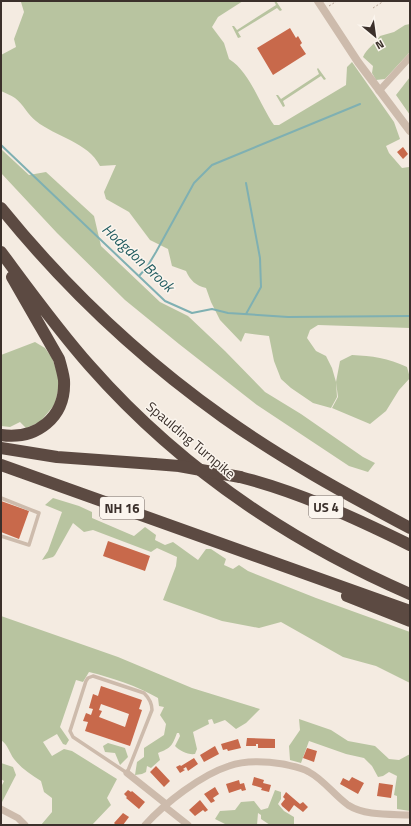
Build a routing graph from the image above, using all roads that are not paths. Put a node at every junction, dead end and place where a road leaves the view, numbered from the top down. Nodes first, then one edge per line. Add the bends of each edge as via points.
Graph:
1 (318, 1) edge
2 (410, 57) edge
3 (379, 91) junction
4 (410, 132) edge
5 (1, 208) edge
6 (1, 252) edge
7 (1, 258) edge
8 (1, 435) edge
9 (1, 448) edge
10 (1, 465) edge
11 (1, 498) edge
12 (410, 528) edge
13 (1, 536) edge
14 (410, 545) edge
15 (243, 551) junction
16 (410, 594) edge
17 (410, 611) edge
18 (410, 622) edge
19 (127, 773) junction
20 (165, 805) junction
21 (1, 809) edge
22 (410, 815) edge
23 (25, 825) edge
24 (145, 825) edge
25 (188, 825) edge

1 - 3 street via 346,46
2 - 3 street
3 - 4 street
5 - 12 highway via 90,305 182,386 221,416 283,457
6 - 16 highway, Spaulding Turnpike via 91,367 137,415 184,457 230,493 296,537
7 - 8 highway via 55,352 63,372 64,388 58,410 42,427 20,436
9 - 14 highway, US 4, bridge via 57,457 185,467 240,477 298,495
10 - 15 highway, NH 16
11 - 13 lane via 39,512 29,546
15 - 17 highway, NH 16
15 - 18 highway
19 - 19 lane via 73,737 70,731 88,678 96,676 144,693 151,703 152,710
19 - 20 street
20 - 22 street via 218,770 242,763 263,761 307,771 347,804 361,811
20 - 24 street
20 - 25 street
21 - 23 street

